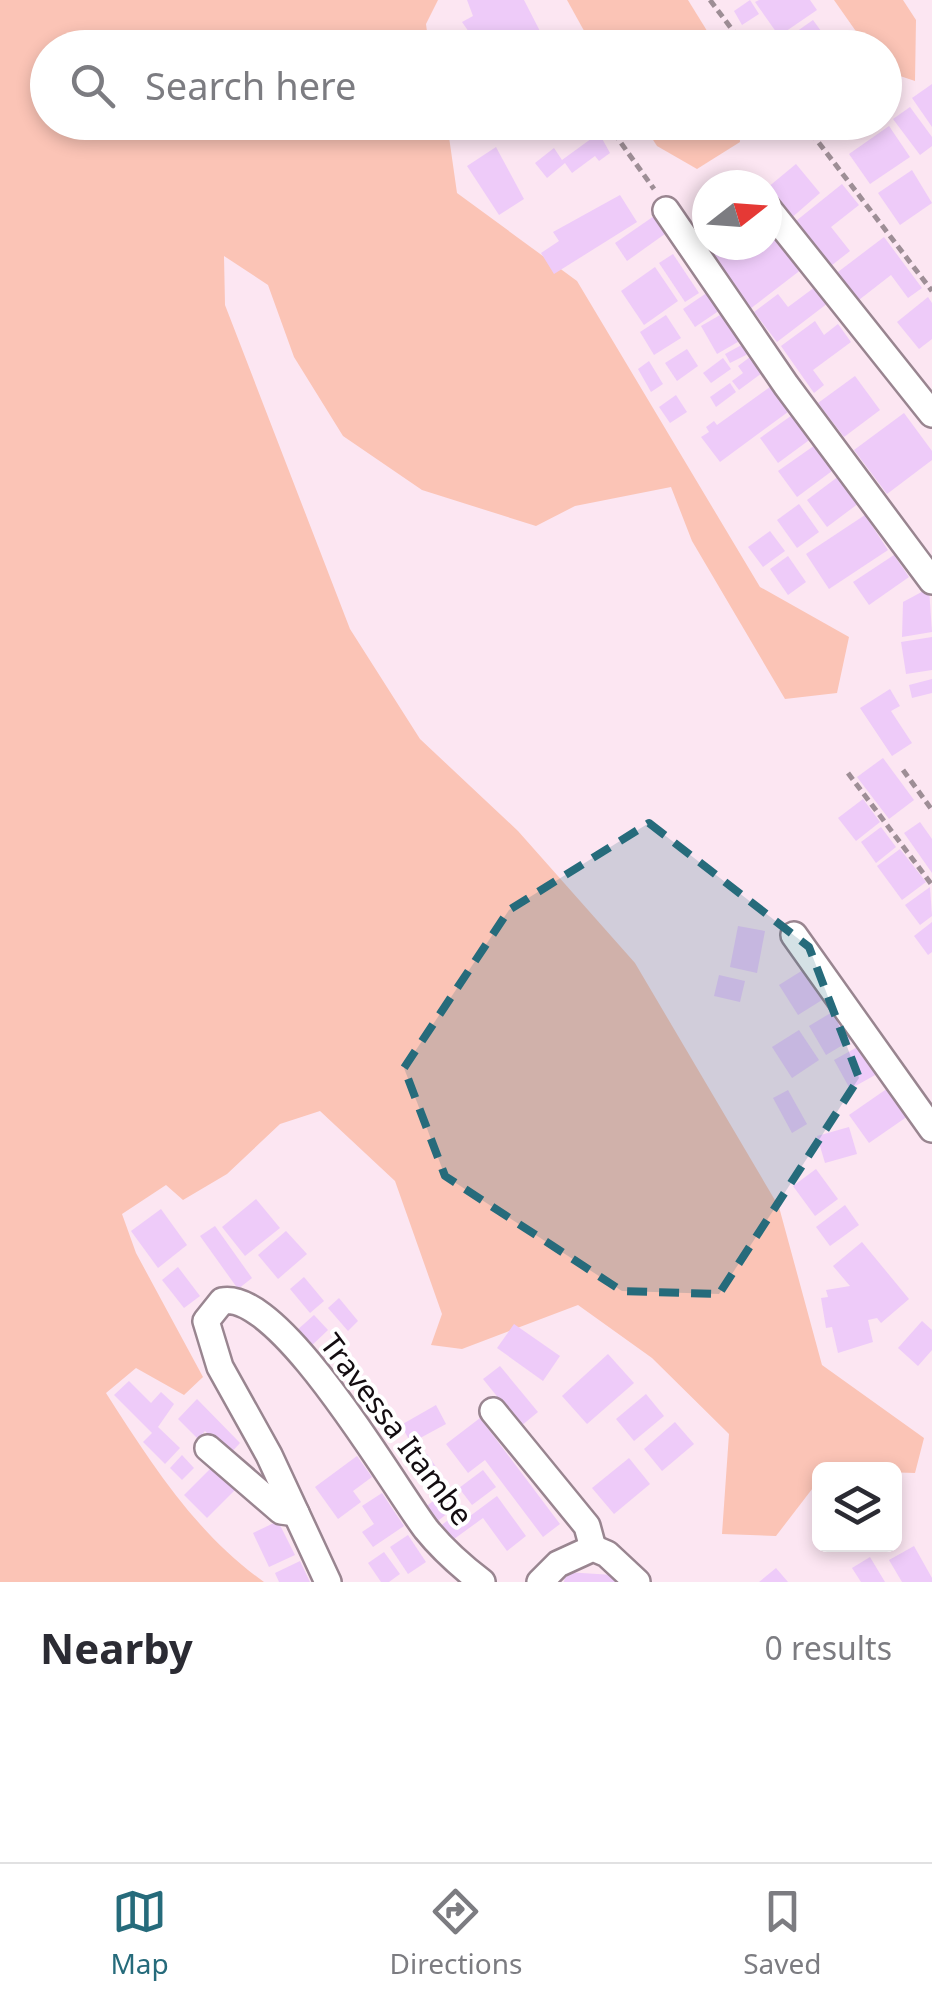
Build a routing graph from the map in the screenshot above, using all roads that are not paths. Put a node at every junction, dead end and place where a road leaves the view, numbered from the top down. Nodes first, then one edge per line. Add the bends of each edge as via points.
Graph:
1 (666, 210) road end
2 (782, 226) edge
3 (932, 414) edge
4 (932, 581) edge
5 (794, 935) dead end
6 (932, 1128) edge
7 (493, 1411) dead end
8 (208, 1448) dead end
9 (296, 1512) junction
10 (594, 1548) junction
11 (328, 1582) edge
12 (482, 1582) edge
13 (540, 1582) edge
14 (637, 1582) edge

1 - 4 street
2 - 3 street
5 - 6 street
7 - 10 street via 588,1526
8 - 9 street via 281,1512
9 - 11 street, Travessa Itambe
9 - 12 street, Travessa Itambe via 212,1349 206,1322 222,1301 240,1300 262,1313 339,1400 425,1528
10 - 13 street via 558,1564
10 - 14 street

